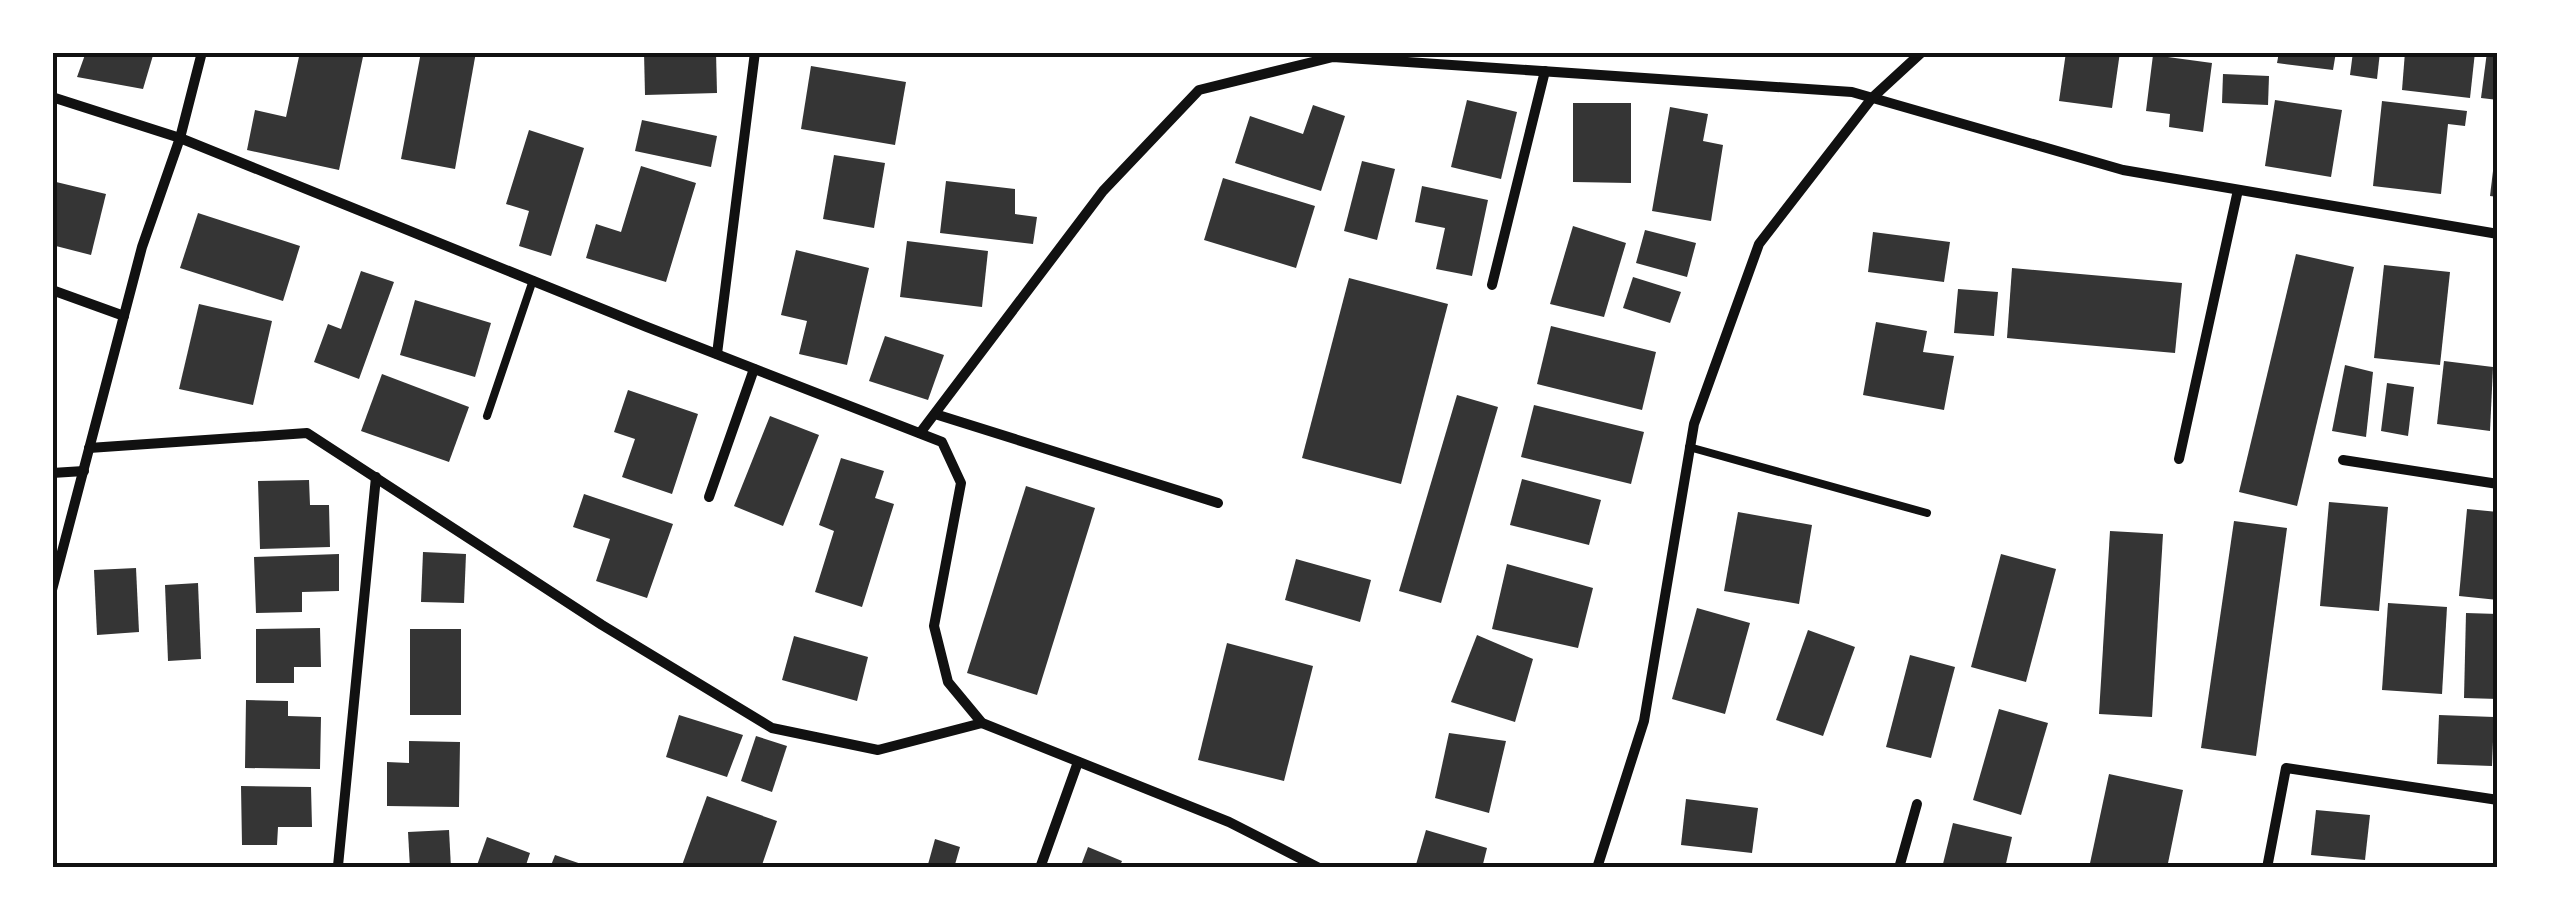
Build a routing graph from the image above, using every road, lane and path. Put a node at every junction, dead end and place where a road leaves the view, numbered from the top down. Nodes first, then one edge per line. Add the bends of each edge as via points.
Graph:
1 (202, 52) edge
2 (755, 52) edge
3 (1922, 52) edge
4 (1544, 71) junction
5 (52, 97) edge
6 (1872, 98) junction
7 (180, 138) junction
8 (2238, 190) junction
9 (2498, 234) edge
10 (533, 280) junction
11 (1492, 285) dead end
12 (52, 290) edge
13 (124, 316) junction
14 (717, 354) junction
15 (754, 368) junction
16 (935, 414) junction
17 (486, 416) dead end
18 (920, 433) junction
19 (90, 448) junction
20 (1689, 448) junction
21 (2179, 459) dead end
22 (2343, 460) dead end
23 (84, 471) junction
24 (52, 472) edge
25 (376, 477) junction
26 (2498, 484) edge
27 (709, 497) dead end
28 (1218, 502) dead end
29 (1927, 514) dead end
30 (52, 590) edge
31 (982, 723) junction
32 (1078, 762) junction
33 (2498, 800) edge
34 (1917, 804) dead end
35 (338, 866) edge
36 (1040, 868) edge
37 (1319, 868) edge
38 (1598, 868) edge
39 (1898, 868) edge
40 (2268, 868) edge

1 - 7 street
2 - 14 street
3 - 6 street
4 - 6 street
4 - 11 street
4 - 16 street via 1333,57 1199,90 1103,192
5 - 7 street
6 - 8 street via 2123,170
6 - 20 street via 1759,244
7 - 10 street
7 - 13 street
8 - 9 street
8 - 21 street
10 - 14 street
10 - 17 lane
12 - 13 street
13 - 19 street
14 - 15 street
15 - 18 street
15 - 27 street
16 - 18 street
16 - 28 street
18 - 31 street via 942,442 960,483 934,626 948,682
19 - 23 street
19 - 25 street via 307,433
20 - 29 lane
20 - 38 street via 1644,721
22 - 26 street
23 - 24 street
23 - 30 street
25 - 31 street via 772,728 878,750
25 - 35 street
31 - 32 street
32 - 36 street
32 - 37 street via 1229,822
33 - 40 street via 2286,768
34 - 39 street

